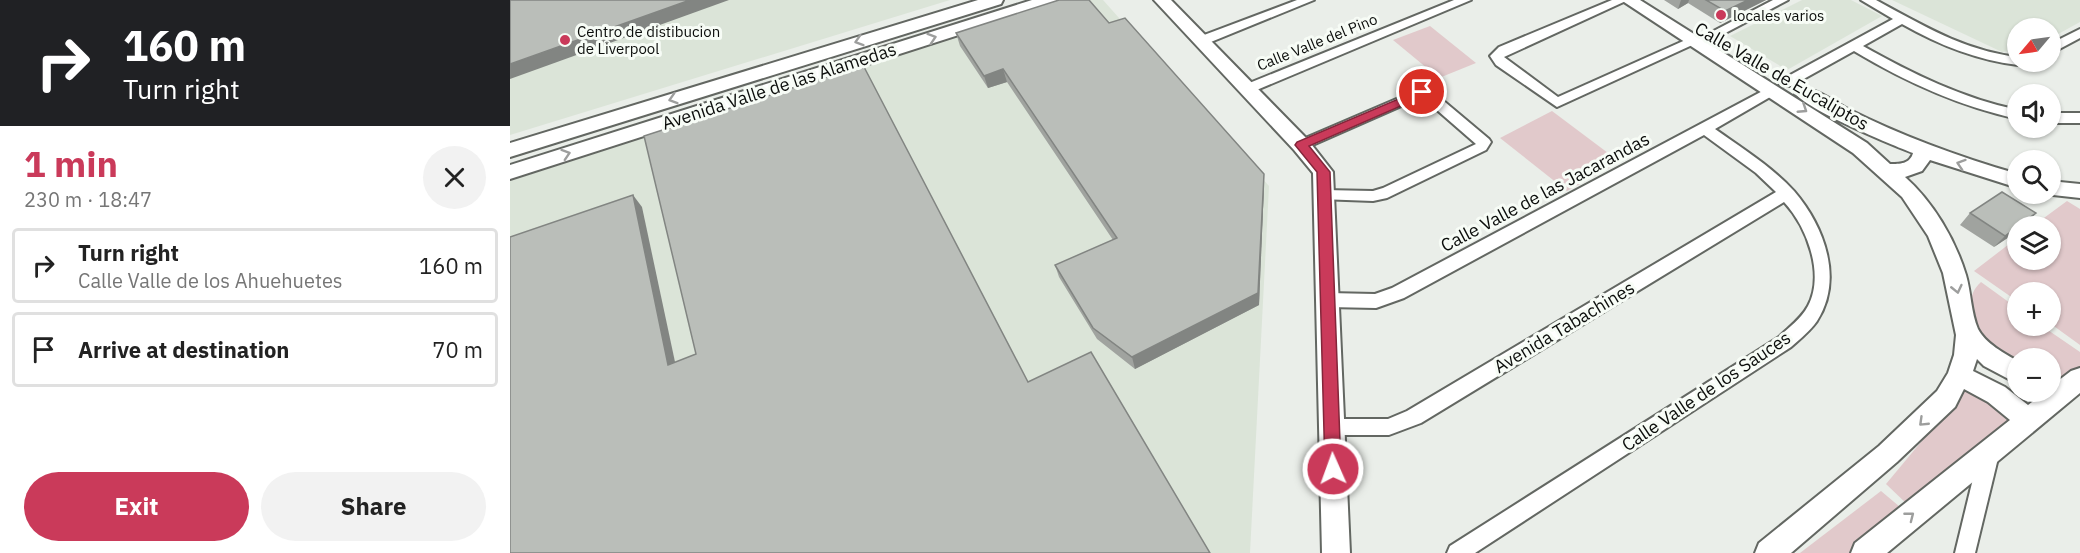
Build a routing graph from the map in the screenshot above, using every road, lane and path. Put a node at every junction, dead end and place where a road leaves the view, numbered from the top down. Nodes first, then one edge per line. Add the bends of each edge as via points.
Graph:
1 (995, 0) edge
2 (1049, 0) edge
3 (1162, 0) edge
4 (1308, 0) edge
5 (1465, 0) edge
6 (1622, 0) edge
7 (1629, 0) edge
8 (1652, 0) edge
9 (1782, 0) edge
10 (1867, 0) edge
11 (1903, 19) junction
12 (2080, 33) edge
13 (1702, 38) junction
14 (1200, 41) junction
15 (2061, 44) edge
16 (1854, 46) junction
17 (2007, 60) edge
18 (1779, 86) junction
19 (1247, 88) junction
20 (2007, 112) edge
21 (2061, 118) edge
22 (2080, 118) edge
23 (1705, 129) junction
24 (1301, 145) junction
25 (510, 150) edge
26 (1924, 150) junction
27 (1887, 171) junction
28 (510, 172) edge
29 (2007, 177) edge
30 (2061, 189) edge
31 (2080, 192) edge
32 (1787, 193) junction
33 (1324, 195) junction
34 (1328, 300) junction
35 (1968, 335) junction
36 (2007, 367) edge
37 (1959, 376) junction
38 (2065, 385) edge
39 (2028, 421) junction
40 (1332, 427) junction
41 (1989, 454) junction
42 (1880, 548) edge
43 (1336, 553) edge
44 (1457, 553) edge
45 (1769, 553) edge
46 (1965, 553) edge

1 -> 25 street, Avenida Valle de las Alamedas
28 -> 2 street, Avenida Valle de las Alamedas
3 - 14 street
4 - 14 street
5 - 19 street, Calle Valle del Pino
6 - 13 street via 1497,56 1557,103
7 - 13 street, Calle Valle de Eucaliptos
8 - 13 street, Calle Valle de Eucaliptos
9 - 13 street
10 - 11 street
11 - 16 street, Calle Valle de las Jacarandas
11 - 17 street via 1980,56
12 - 15 street
13 - 18 street, Calle Valle de Eucaliptos
14 - 19 street
16 - 18 street, Calle Valle de las Jacarandas
16 - 20 street via 1915,81 1967,102
18 - 23 street, Calle Valle de las Jacarandas
18 - 26 street, Calle Valle de Eucaliptos
18 -> 27 street, Calle Valle de Eucaliptos
19 - 24 street
21 - 22 street
23 - 32 street, Calle Valle de los Sauces via 1759,166
23 - 34 street, Calle Valle de las Jacarandas via 1398,293 1376,301
24 - 33 street via 1323,172
24 - 33 street via 1422,92 1484,142 1481,147 1387,193
26 - 27 street via 1912,169
29 -> 26 street, Calle Valle de Eucaliptos
27 -> 35 street, Calle Valle de Eucaliptos via 1909,192 1938,234 1954,273
30 - 31 street
32 - 40 street, Avenida Tabachines via 1414,417 1389,427
32 - 44 street, Calle Valle de los Sauces via 1809,225 1819,250 1824,286 1811,317 1785,342
33 - 34 street
34 - 40 street
35 - 36 street
35 - 37 street
37 - 39 street via 2004,398
37 -> 45 street via 1946,399 1927,419
38 - 39 street
39 - 41 street
40 - 43 street
42 -> 41 street
41 - 46 street

